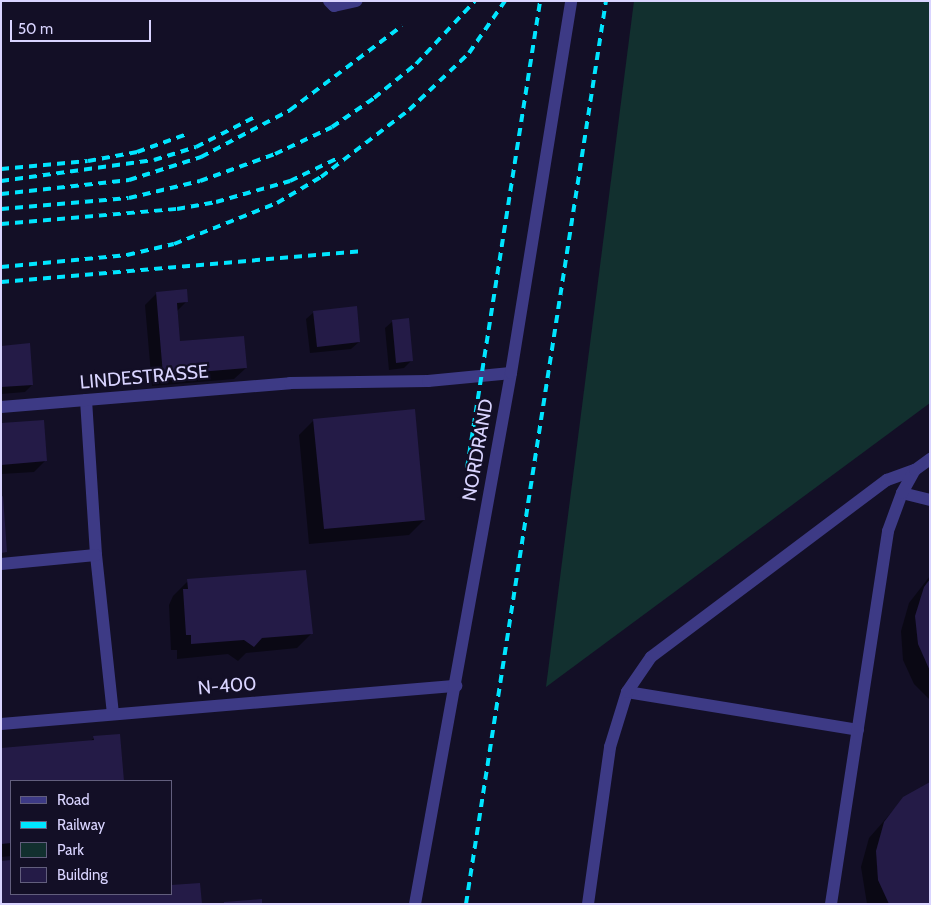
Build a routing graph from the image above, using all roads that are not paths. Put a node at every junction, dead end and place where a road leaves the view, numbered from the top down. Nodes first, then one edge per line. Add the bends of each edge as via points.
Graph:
1 (329, 1) edge
2 (356, 1) edge
3 (571, 1) edge
4 (511, 374) junction
5 (86, 400) junction
6 (1, 408) edge
7 (930, 459) edge
8 (915, 470) junction
9 (902, 493) junction
10 (930, 500) edge
11 (96, 555) junction
12 (1, 564) edge
13 (456, 686) junction
14 (627, 692) junction
15 (113, 714) junction
16 (1, 724) edge
17 (858, 730) junction
18 (415, 904) edge
19 (588, 904) edge
20 (831, 904) edge

1 - 2 lane via 334,6
3 - 4 lane, NORDRAND
4 - 5 lane, LINDESTRASSE via 428,381 290,383
4 - 13 lane, NORDRAND
5 - 6 lane, LINDESTRASSE
5 - 11 lane
7 - 8 lane
8 - 9 lane
8 - 14 lane via 887,480 651,657
9 - 10 lane
9 - 17 lane via 888,531
11 - 12 lane
11 - 15 lane
13 - 15 lane, N-400
13 - 18 lane, NORDRAND
14 - 17 lane
14 - 19 lane via 610,747
15 - 16 lane, N-400
17 - 20 lane

